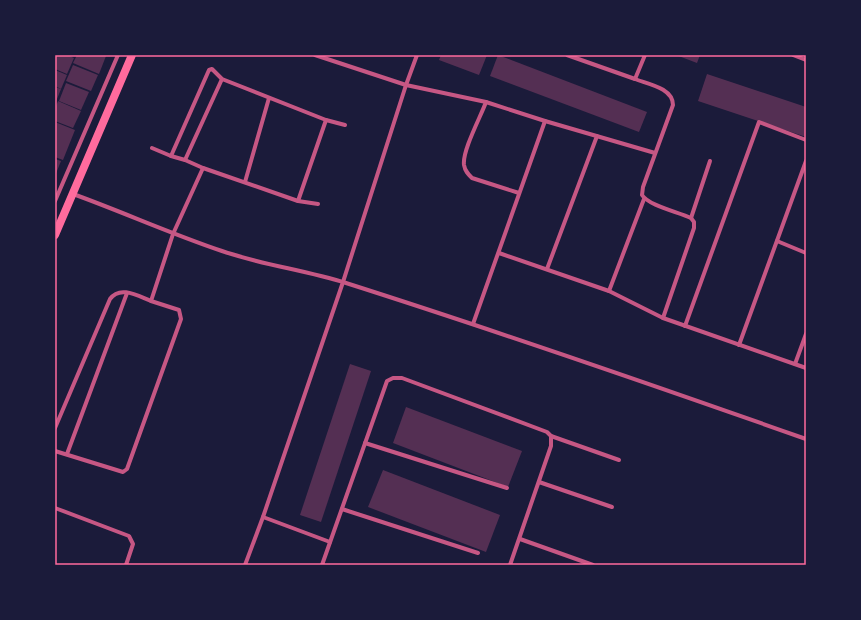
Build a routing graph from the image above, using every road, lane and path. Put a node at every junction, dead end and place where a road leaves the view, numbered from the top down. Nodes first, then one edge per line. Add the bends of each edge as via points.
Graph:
1 (118, 55) edge
2 (132, 55) edge
3 (315, 55) edge
4 (417, 55) edge
5 (567, 55) edge
6 (646, 55) edge
7 (793, 55) edge
8 (579, 57) edge
9 (806, 60) edge
10 (222, 78) junction
11 (635, 79) junction
12 (406, 85) junction
13 (269, 98) junction
14 (486, 102) junction
15 (326, 120) junction
16 (545, 121) junction
17 (345, 125) dead end
18 (597, 136) junction
19 (806, 140) edge
20 (152, 148) dead end
21 (655, 153) junction
22 (171, 156) junction
23 (185, 160) junction
24 (710, 161) dead end
25 (806, 161) edge
26 (203, 168) junction
27 (245, 182) junction
28 (73, 193) junction
29 (519, 193) junction
30 (644, 199) junction
31 (55, 201) edge
32 (298, 201) junction
33 (318, 204) dead end
34 (691, 218) junction
35 (173, 234) junction
36 (55, 235) edge
37 (778, 241) junction
38 (499, 253) junction
39 (806, 253) edge
40 (547, 269) junction
41 (343, 282) junction
42 (610, 291) junction
43 (127, 292) junction
44 (151, 301) junction
45 (664, 318) junction
46 (473, 324) junction
47 (685, 326) junction
48 (806, 334) edge
49 (739, 345) junction
50 (795, 364) junction
51 (806, 368) edge
52 (55, 428) edge
53 (551, 436) junction
54 (806, 439) edge
55 (365, 443) junction
56 (55, 451) edge
57 (67, 454) junction
58 (618, 460) dead end
59 (539, 482) junction
60 (507, 488) dead end
61 (612, 507) dead end
62 (55, 508) edge
63 (342, 509) junction
64 (263, 517) junction
65 (520, 539) junction
66 (330, 542) junction
67 (478, 553) dead end
68 (126, 565) edge
69 (245, 565) edge
70 (322, 565) edge
71 (510, 565) edge
72 (592, 565) edge

1 - 31 street
2 - 28 main road
3 - 12 street
4 - 12 street
5 - 8 street
6 - 11 street
7 - 9 street
8 - 11 street
10 - 13 street
10 - 22 street via 212,69 209,70
10 - 23 street
11 - 21 street via 663,90 673,99
12 - 14 street
12 - 41 street
13 - 15 street
13 - 27 street
14 - 16 street
14 - 29 street via 465,153 466,173 472,178
15 - 17 street
15 - 32 street
16 - 18 street
16 - 29 street
18 - 21 street
18 - 40 street
19 - 47 street via 759,122
20 - 22 street
21 - 30 street via 642,191
22 - 23 street
23 - 26 street
24 - 34 street
25 - 37 street
26 - 27 street
26 - 35 street
27 - 32 street
28 - 35 street
28 - 36 main road
29 - 38 street
30 - 34 street
30 - 42 street
32 - 33 street
34 - 45 street via 694,228
35 - 41 street via 225,252
35 - 44 street
37 - 39 street
37 - 49 street
38 - 40 street
38 - 46 street
40 - 42 street
41 - 46 street
41 - 64 street
42 - 45 street
43 - 44 street
43 - 52 street via 117,292 110,299
43 - 57 street
44 - 57 street via 179,310 182,319 127,469 123,472
45 - 47 street
46 - 54 street
47 - 49 street
48 - 50 street
49 - 50 street
50 - 51 street
53 - 55 street via 547,432 402,378 393,378 387,381
53 - 58 street
53 - 59 street via 552,446
55 - 60 street
55 - 63 street
56 - 57 street
59 - 61 street
59 - 65 street
62 - 68 street via 129,536 133,544
63 - 66 street
63 - 67 street
64 - 66 street
64 - 69 street
65 - 71 street
65 - 72 street
66 - 70 street

